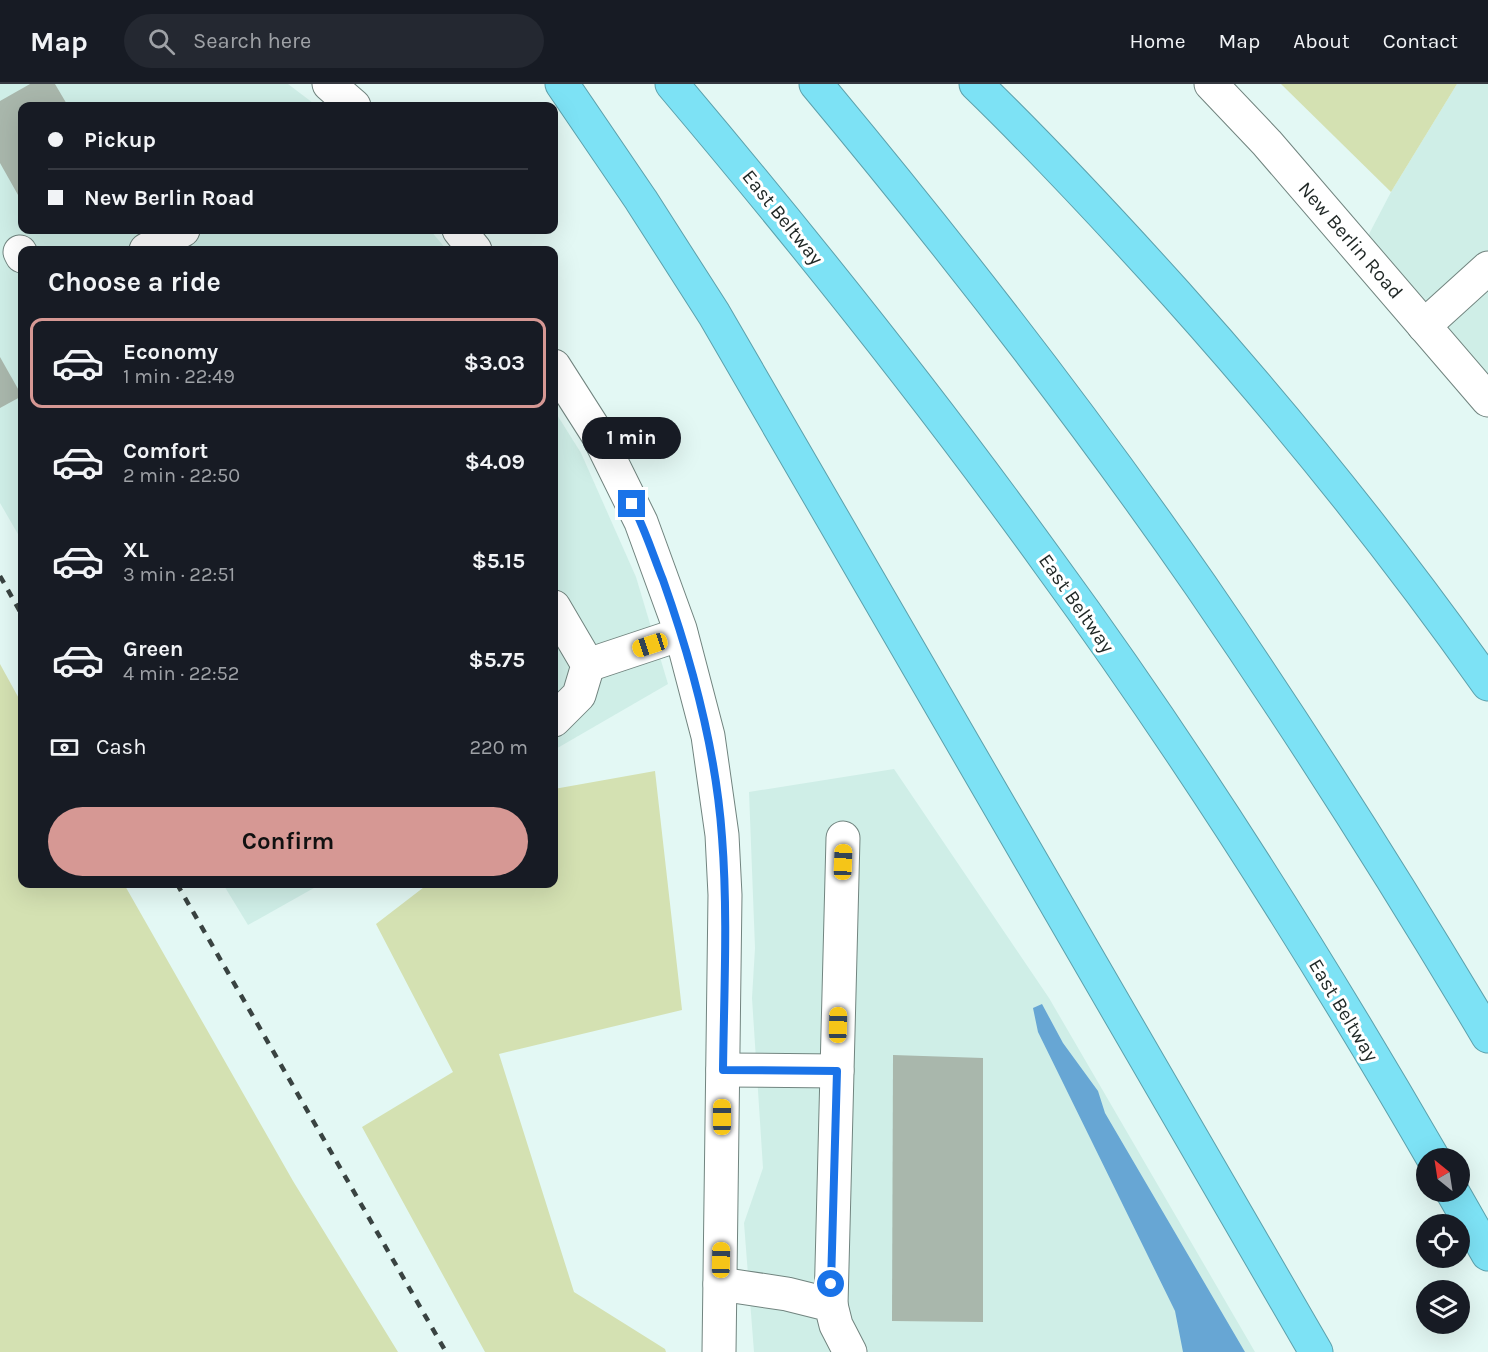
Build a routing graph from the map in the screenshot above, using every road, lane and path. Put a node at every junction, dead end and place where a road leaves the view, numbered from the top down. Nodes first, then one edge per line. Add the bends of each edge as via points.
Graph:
1 (329, 84) edge
2 (562, 84) edge
3 (672, 84) edge
4 (816, 84) edge
5 (976, 84) edge
6 (1211, 84) edge
7 (349, 102) edge
8 (176, 234) edge
9 (462, 234) edge
10 (153, 246) edge
11 (472, 246) edge
12 (1488, 268) edge
13 (1424, 326) junction
14 (558, 372) edge
15 (1488, 400) edge
16 (558, 614) edge
17 (681, 634) junction
18 (588, 665) junction
19 (1488, 684) edge
20 (558, 716) edge
21 (843, 838) dead end
22 (1488, 1036) edge
23 (723, 1070) junction
24 (837, 1071) junction
25 (1427, 1148) edge
26 (1458, 1202) edge
27 (1488, 1254) edge
28 (720, 1284) junction
29 (831, 1305) junction
30 (720, 1352) edge
31 (850, 1352) edge
32 (1316, 1352) edge

1 - 7 street
2 - 32 highway via 714,314
3 - 25 highway, East Beltway via 867,322 1050,564 1260,874
4 - 22 highway via 1010,326 1200,585 1364,831
5 - 19 highway via 1117,230 1252,381 1381,539
6 - 13 street, New Berlin Road via 1267,143
8 - 10 street
9 - 11 street
12 - 13 street
13 - 15 street, New Berlin Road
14 - 17 street via 598,435 641,522
16 - 18 street
17 - 18 street
17 - 23 street via 708,736 722,835
18 - 20 street via 579,695
21 - 24 street
23 - 24 street
23 - 28 street
24 - 29 street
26 - 27 highway
28 - 29 street
28 - 30 street
29 - 31 street

